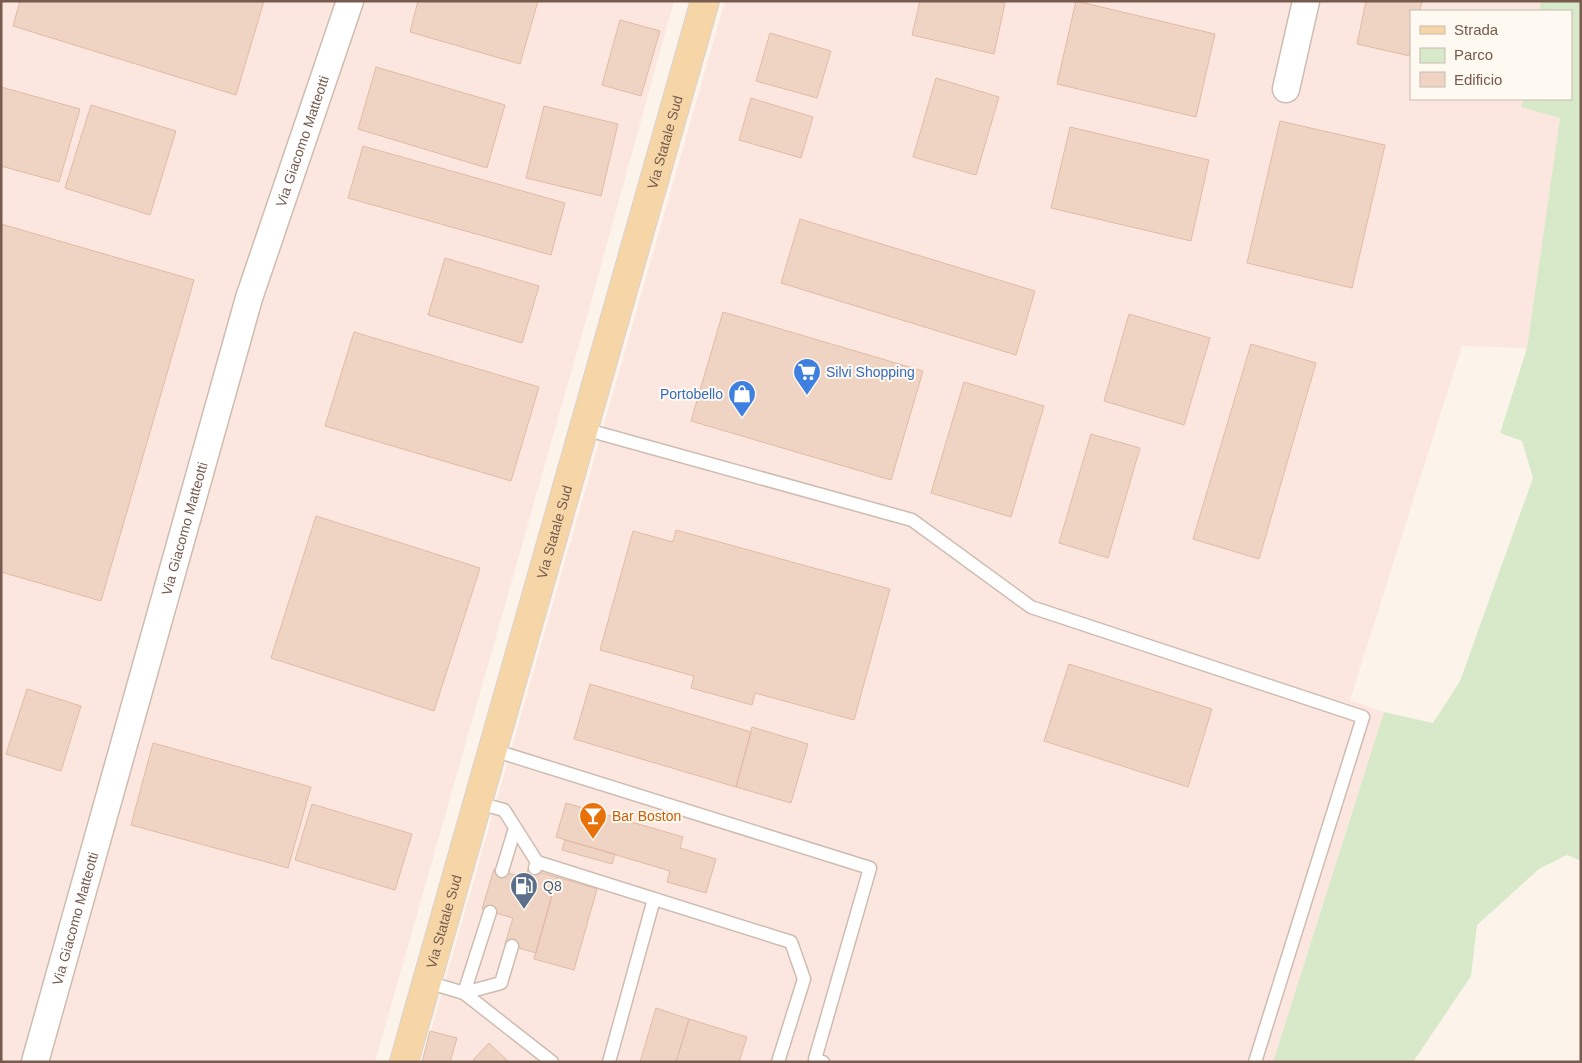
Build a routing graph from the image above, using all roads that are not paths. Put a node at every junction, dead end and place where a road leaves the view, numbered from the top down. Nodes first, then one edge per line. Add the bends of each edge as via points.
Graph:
1 (350, 1) edge
2 (705, 1) edge
3 (1306, 1) edge
4 (1286, 89) dead end
5 (584, 429) junction
6 (493, 750) junction
7 (478, 803) junction
8 (515, 828) junction
9 (502, 871) dead end
10 (654, 898) junction
11 (490, 912) dead end
12 (512, 946) dead end
13 (427, 982) junction
14 (464, 993) junction
15 (35, 1062) edge
16 (404, 1062) edge
17 (552, 1062) edge
18 (609, 1062) edge
19 (778, 1062) edge
20 (823, 1062) edge
21 (1255, 1062) edge

1 - 15 street, Via Giacomo Matteotti via 249,298
2 - 5 main road, Via Statale Sud
3 - 4 street
5 - 6 main road, Via Statale Sud
5 - 21 lane via 912,520 1031,607 1363,717
6 - 7 main road, Via Statale Sud
6 - 20 lane via 870,868 815,1060
7 - 8 lane via 504,810
7 - 13 main road, Via Statale Sud
8 - 9 lane
8 - 10 lane via 536,865
10 - 18 lane
10 - 19 lane via 791,942 804,979
11 - 14 lane
12 - 14 lane via 501,983
13 - 14 lane
13 - 16 main road, Via Statale Sud
14 - 17 lane

